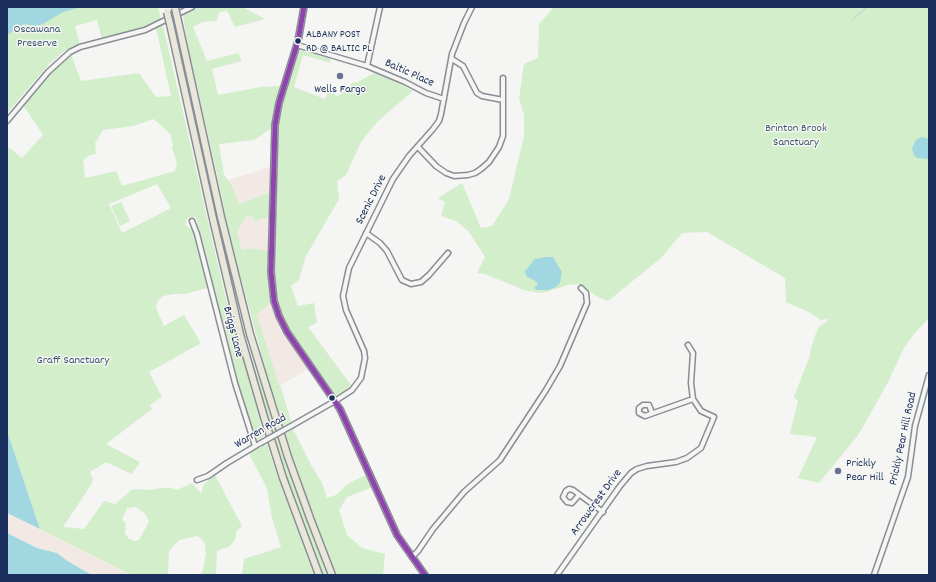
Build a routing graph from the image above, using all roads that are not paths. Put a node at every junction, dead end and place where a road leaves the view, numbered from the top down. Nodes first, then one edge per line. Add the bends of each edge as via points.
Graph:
1 (175, 7) edge
2 (192, 7) edge
3 (304, 7) edge
4 (380, 7) edge
5 (472, 7) edge
6 (166, 9) edge
7 (297, 45) junction
8 (452, 59) junction
9 (367, 66) junction
10 (503, 78) dead end
11 (444, 99) junction
12 (503, 100) junction
13 (7, 121) edge
14 (418, 147) junction
15 (192, 221) dead end
16 (366, 233) junction
17 (448, 253) dead end
18 (581, 288) dead end
19 (688, 345) dead end
20 (929, 375) edge
21 (693, 399) junction
22 (335, 401) junction
23 (652, 413) dead end
24 (257, 445) junction
25 (197, 480) dead end
26 (579, 495) dead end
27 (603, 512) junction
28 (412, 557) junction
29 (319, 575) edge
30 (332, 575) edge
31 (425, 575) edge
32 (557, 575) edge
33 (874, 575) edge

1 - 30 highway, bridge via 250,334 290,464
2 - 13 street via 146,29 72,50 54,66
3 - 7 main road
4 - 9 street
5 - 8 street, Scenic Drive
6 - 29 highway, bridge via 246,355 283,478
7 - 9 street, Baltic Place
7 - 22 main road via 275,125 271,286 277,311 287,332
8 - 11 street, Scenic Drive
8 - 12 street via 463,66 477,93
9 - 11 street, Baltic Place
10 - 12 street
11 - 14 street, Scenic Drive via 439,121
12 - 14 street via 503,136 499,147 489,162 475,173 460,176 446,173
14 - 16 street, Scenic Drive via 393,179
15 - 24 street, Briggs Lane via 235,383
16 - 17 street via 387,251 402,280 412,284 421,282 429,276
16 - 22 street, Scenic Drive via 349,268 343,296 346,310 364,351 364,368 352,390
18 - 28 street via 586,293 587,303 560,366 546,390 500,460 464,492
19 - 21 street via 692,353
20 - 33 street, Prickly Pear Hill Road via 915,426 908,478
21 - 23 street
21 - 27 street, Arrowcrest Drive via 702,411 714,417 701,448 693,455 676,462 637,469 620,486
22 - 24 street, Warren Road, bridge
22 - 28 main road via 397,535
24 - 25 street, Warren Road via 208,476
26 - 27 street
27 - 32 street, Arrowcrest Drive
28 - 31 main road

